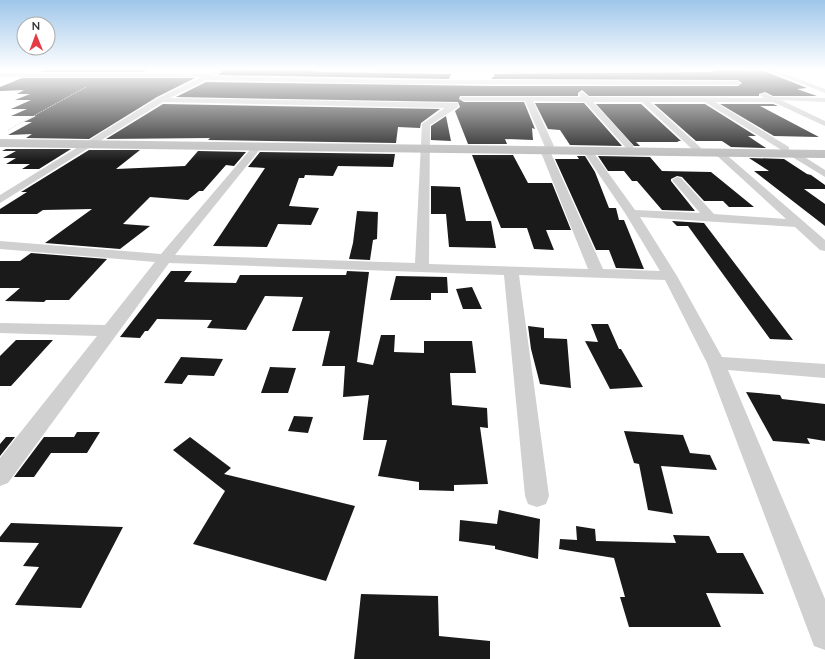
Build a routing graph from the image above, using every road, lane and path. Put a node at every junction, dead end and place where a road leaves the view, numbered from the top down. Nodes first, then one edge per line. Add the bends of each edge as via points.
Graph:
1 (528, 99) edge
2 (65, 100) edge
3 (161, 100) joint
4 (462, 100) edge
5 (572, 100) edge
6 (587, 100) junction
7 (644, 100) junction
8 (707, 100) junction
9 (723, 100) edge
10 (774, 100) edge
11 (812, 100) edge
12 (825, 100) edge
13 (453, 106) junction
14 (825, 124) edge
15 (7, 130) dead end
16 (0, 140) edge
17 (92, 142) junction
18 (0, 143) edge
19 (258, 146) junction
20 (424, 147) junction
21 (630, 147) junction
22 (547, 148) junction
23 (696, 148) junction
24 (825, 150) edge
25 (588, 151) junction
26 (789, 151) junction
27 (719, 152) junction
28 (825, 154) edge
29 (825, 174) edge
30 (677, 180) dead end
31 (0, 200) edge
32 (631, 213) junction
33 (711, 218) junction
34 (798, 223) junction
35 (0, 245) edge
36 (825, 247) edge
37 (165, 259) junction
38 (422, 267) junction
39 (511, 270) junction
40 (597, 273) junction
41 (670, 276) junction
42 (0, 328) edge
43 (110, 331) junction
44 (716, 363) junction
45 (825, 371) edge
46 (0, 476) edge
47 (537, 496) dead end
48 (825, 635) edge

1 - 22 street
2 - 15 path
3 - 13 street via 384,101
3 - 17 street
4 - 13 street
5 - 6 street
6 - 7 street
6 - 21 street
7 - 8 street
7 - 23 street
8 - 9 street
8 - 26 street
10 - 14 street
11 - 12 street
13 - 20 street via 426,124
16 - 17 main road
17 - 18 main road
17 - 19 main road
17 - 20 main road
17 - 31 street
19 - 20 main road
19 - 37 street
20 - 22 main road
20 - 38 street
21 - 22 main road
21 - 23 main road
22 - 25 main road
22 - 40 street
23 - 26 main road
24 - 26 main road
25 - 27 main road
25 - 32 street
26 - 27 main road
26 - 28 main road
26 - 29 street
27 - 34 street
30 - 33 street
32 - 33 street
32 - 41 street
33 - 34 street
34 - 36 street
35 - 37 street
37 - 38 street
37 - 43 street
38 - 39 street
39 - 40 street
39 - 47 street
40 - 41 street
41 - 44 street
42 - 43 street
43 - 46 street
44 - 45 street
44 - 48 street

